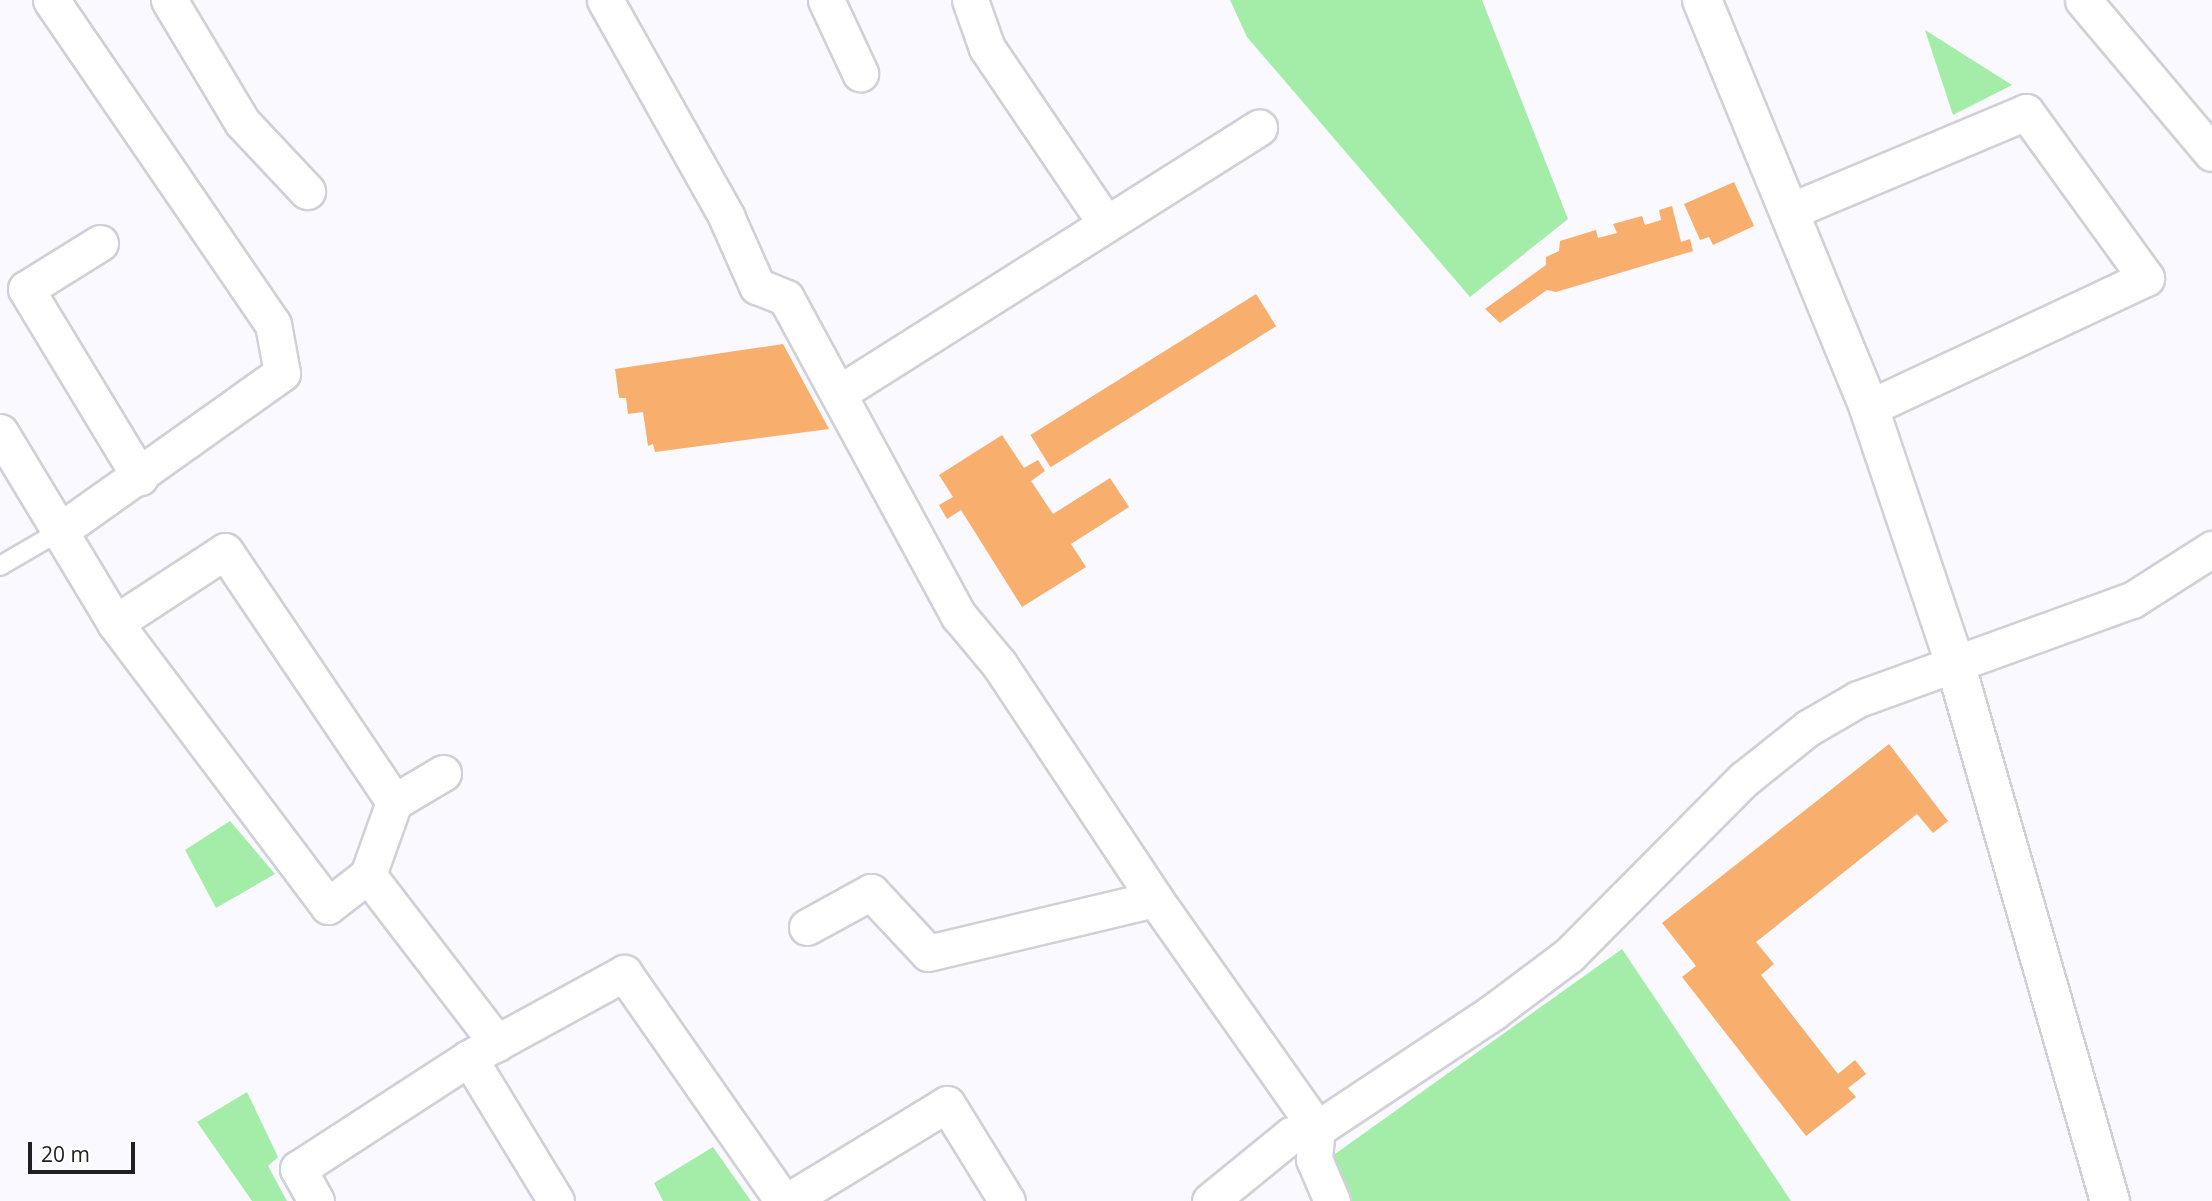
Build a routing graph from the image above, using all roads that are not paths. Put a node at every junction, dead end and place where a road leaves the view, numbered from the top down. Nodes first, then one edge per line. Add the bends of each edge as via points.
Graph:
1 (51, 0) edge
2 (169, 0) edge
3 (605, 0) edge
4 (826, 0) edge
5 (970, 0) edge
6 (1702, 0) edge
7 (2083, 0) edge
8 (860, 73) dead end
9 (1259, 127) dead end
10 (2212, 153) edge
11 (306, 191) dead end
12 (1788, 212) junction
13 (1106, 224) junction
14 (100, 243) dead end
15 (839, 393) junction
16 (1869, 408) junction
17 (0, 432) edge
18 (140, 477) junction
19 (60, 531) junction
20 (2212, 549) edge
21 (0, 566) edge
22 (115, 623) junction
23 (1955, 663) junction
24 (443, 773) dead end
25 (394, 802) junction
26 (368, 875) junction
27 (1155, 899) junction
28 (807, 927) dead end
29 (483, 1051) junction
30 (1317, 1129) junction
31 (316, 1201) edge
32 (556, 1201) edge
33 (786, 1201) edge
34 (1007, 1201) edge
35 (1210, 1201) edge
36 (1332, 1201) edge
37 (2110, 1201) edge

1 - 18 street via 273,324 280,361 282,373
2 - 11 street via 242,122
3 - 15 street via 726,216 757,286 786,298
4 - 8 street
5 - 13 street via 987,48
6 - 12 street
7 - 10 street
9 - 13 street
12 - 16 street
12 - 16 street via 2026,111 2146,278
13 - 15 street
14 - 18 street via 26,289
15 - 27 street via 959,616 999,664
16 - 23 street
17 - 19 street
18 - 19 street
19 - 21 lane
19 - 22 street
20 - 23 street via 2132,600
22 - 25 street via 225,551
22 - 26 street via 328,906
23 - 30 street via 1858,699 1808,728 1744,779 1569,955 1493,1012
23 - 37 street
24 - 25 street
25 - 26 street
26 - 29 street
27 - 28 street via 928,953 871,892
27 - 30 street
29 - 31 street via 298,1169
29 - 32 street
29 - 33 street via 624,972
30 - 35 street via 1291,1135
30 - 36 street via 1314,1159
33 - 34 street via 947,1104

